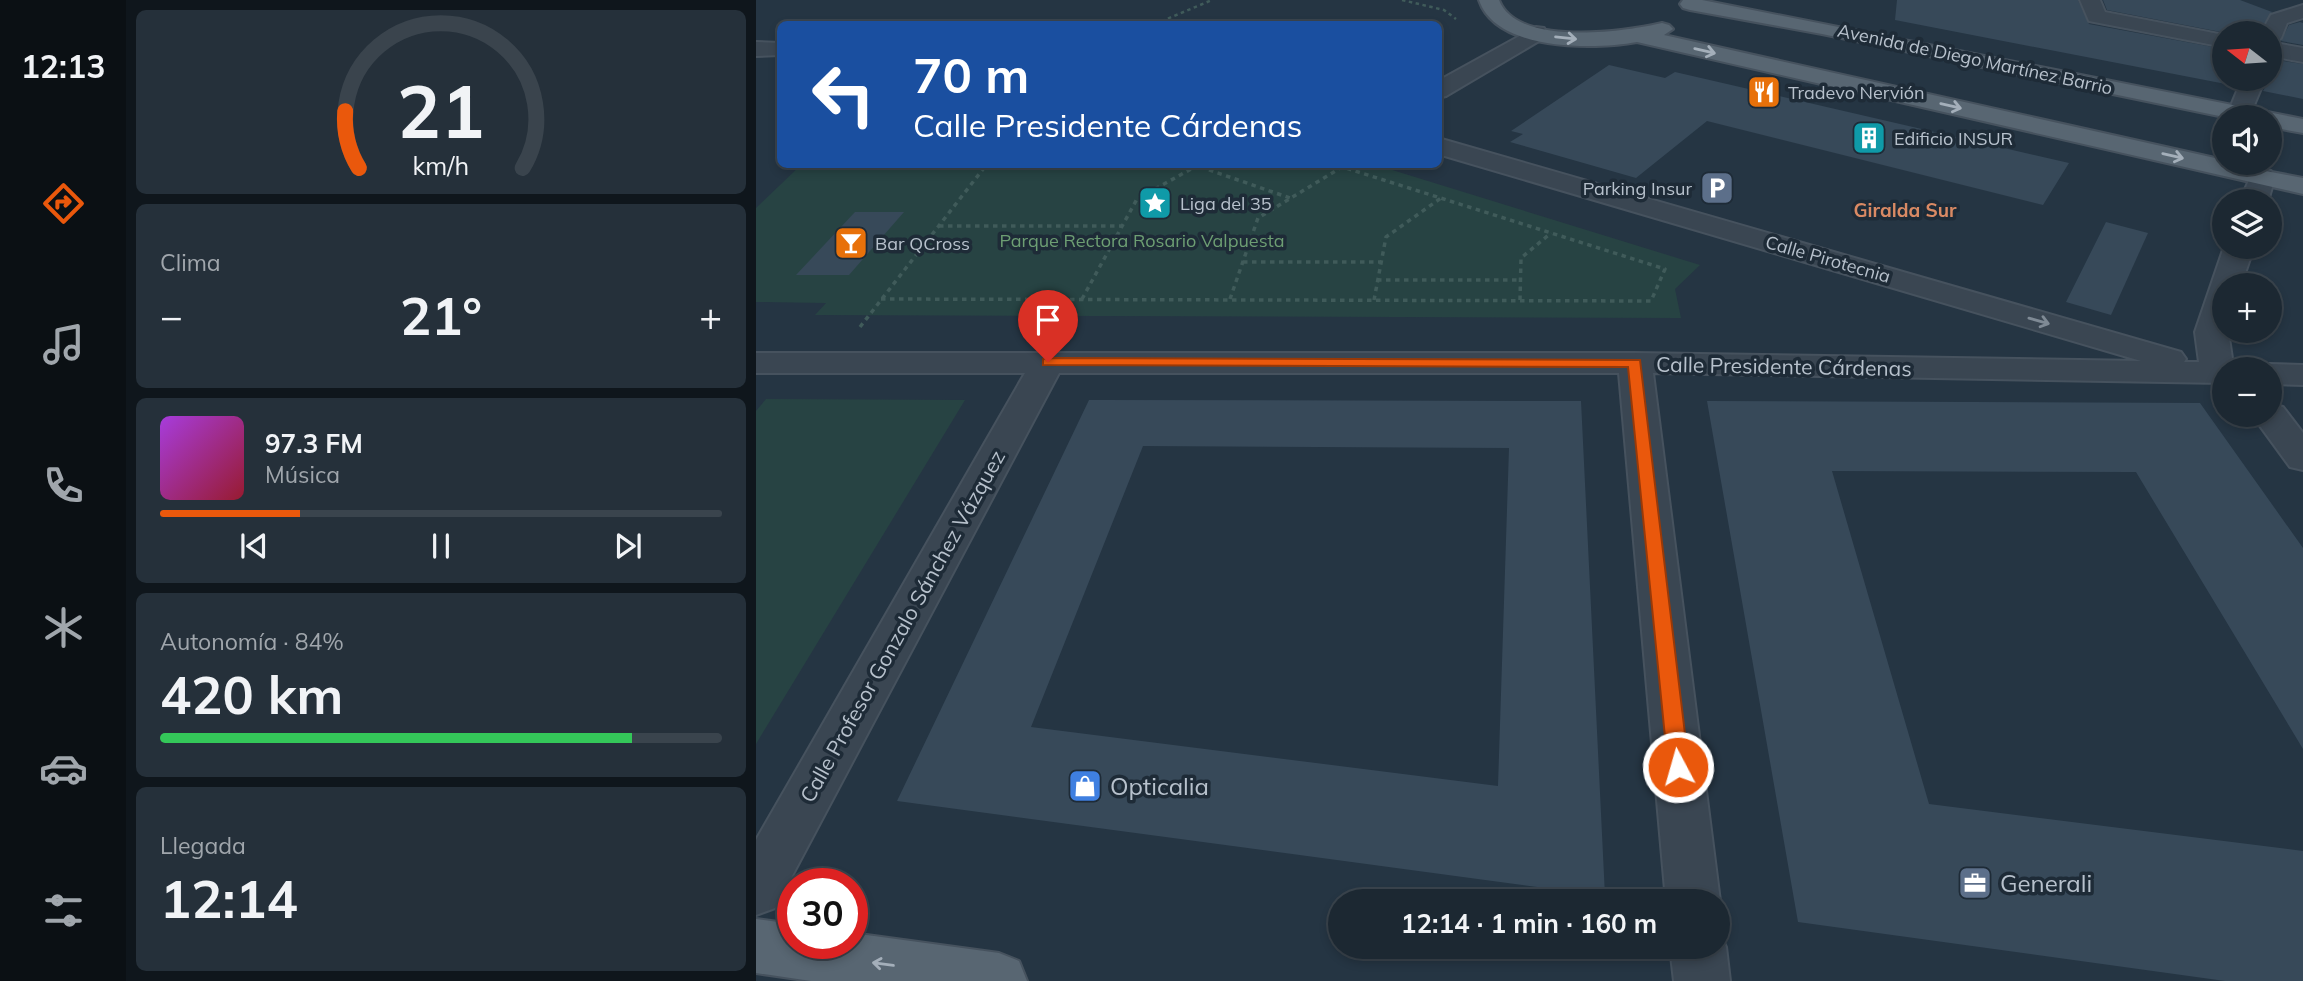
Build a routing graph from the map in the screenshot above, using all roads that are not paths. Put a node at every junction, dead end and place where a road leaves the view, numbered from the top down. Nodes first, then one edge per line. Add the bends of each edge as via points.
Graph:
1 (1466, 0) edge
2 (1714, 0) edge
3 (1775, 0) edge
4 (2090, 0) edge
5 (1690, 3) edge
6 (1489, 5) edge
7 (2303, 11) edge
8 (2276, 21) edge
9 (1816, 27) junction
10 (1536, 33) junction
11 (1639, 36) junction
12 (2212, 39) edge
13 (756, 49) edge
14 (777, 49) edge
15 (2282, 51) edge
16 (2303, 55) edge
17 (1442, 89) edge
18 (2212, 107) edge
19 (2282, 122) edge
20 (2303, 126) edge
21 (1442, 147) edge
22 (2303, 186) edge
23 (2258, 189) edge
24 (1950, 295) junction
25 (1048, 362) junction
26 (756, 363) edge
27 (1635, 363) junction
28 (1958, 369) junction
29 (2212, 371) edge
30 (2212, 374) edge
31 (2282, 374) edge
32 (2303, 375) edge
33 (2279, 427) edge
34 (2303, 458) edge
35 (1692, 889) edge
36 (756, 890) edge
37 (756, 946) edge
38 (1699, 959) edge
39 (999, 981) edge
40 (1702, 981) edge

1 - 6 main road
2 - 5 main road
3 - 9 main road via 1775,7
4 - 12 street via 2096,17
5 - 9 main road, Avenida de Diego Martínez Barrio
5 - 11 main road via 1688,13 1678,22
6 - 10 main road via 1507,23
7 - 8 street
9 - 18 main road, Avenida de Diego Martínez Barrio
10 -> 11 main road via 1587,39
10 - 17 street
11 -> 23 main road
13 - 14 street
15 - 16 street
19 - 20 main road
21 - 24 street, Calle Pirotecnia
22 - 23 main road
24 - 28 street via 1977,307 1999,338 1993,354
24 -> 29 street, Calle Pirotecnia
25 - 26 street, Calle Presidente Cárdenas
25 - 27 street, Calle Presidente Cárdenas
25 - 36 street, Calle Profesor Gonzalo Sánchez Vázquez
27 - 28 street, Calle Presidente Cárdenas
27 - 35 street
28 - 30 street, Calle Presidente Cárdenas
31 - 32 street
33 - 34 street
39 -> 37 main road
38 - 40 street

